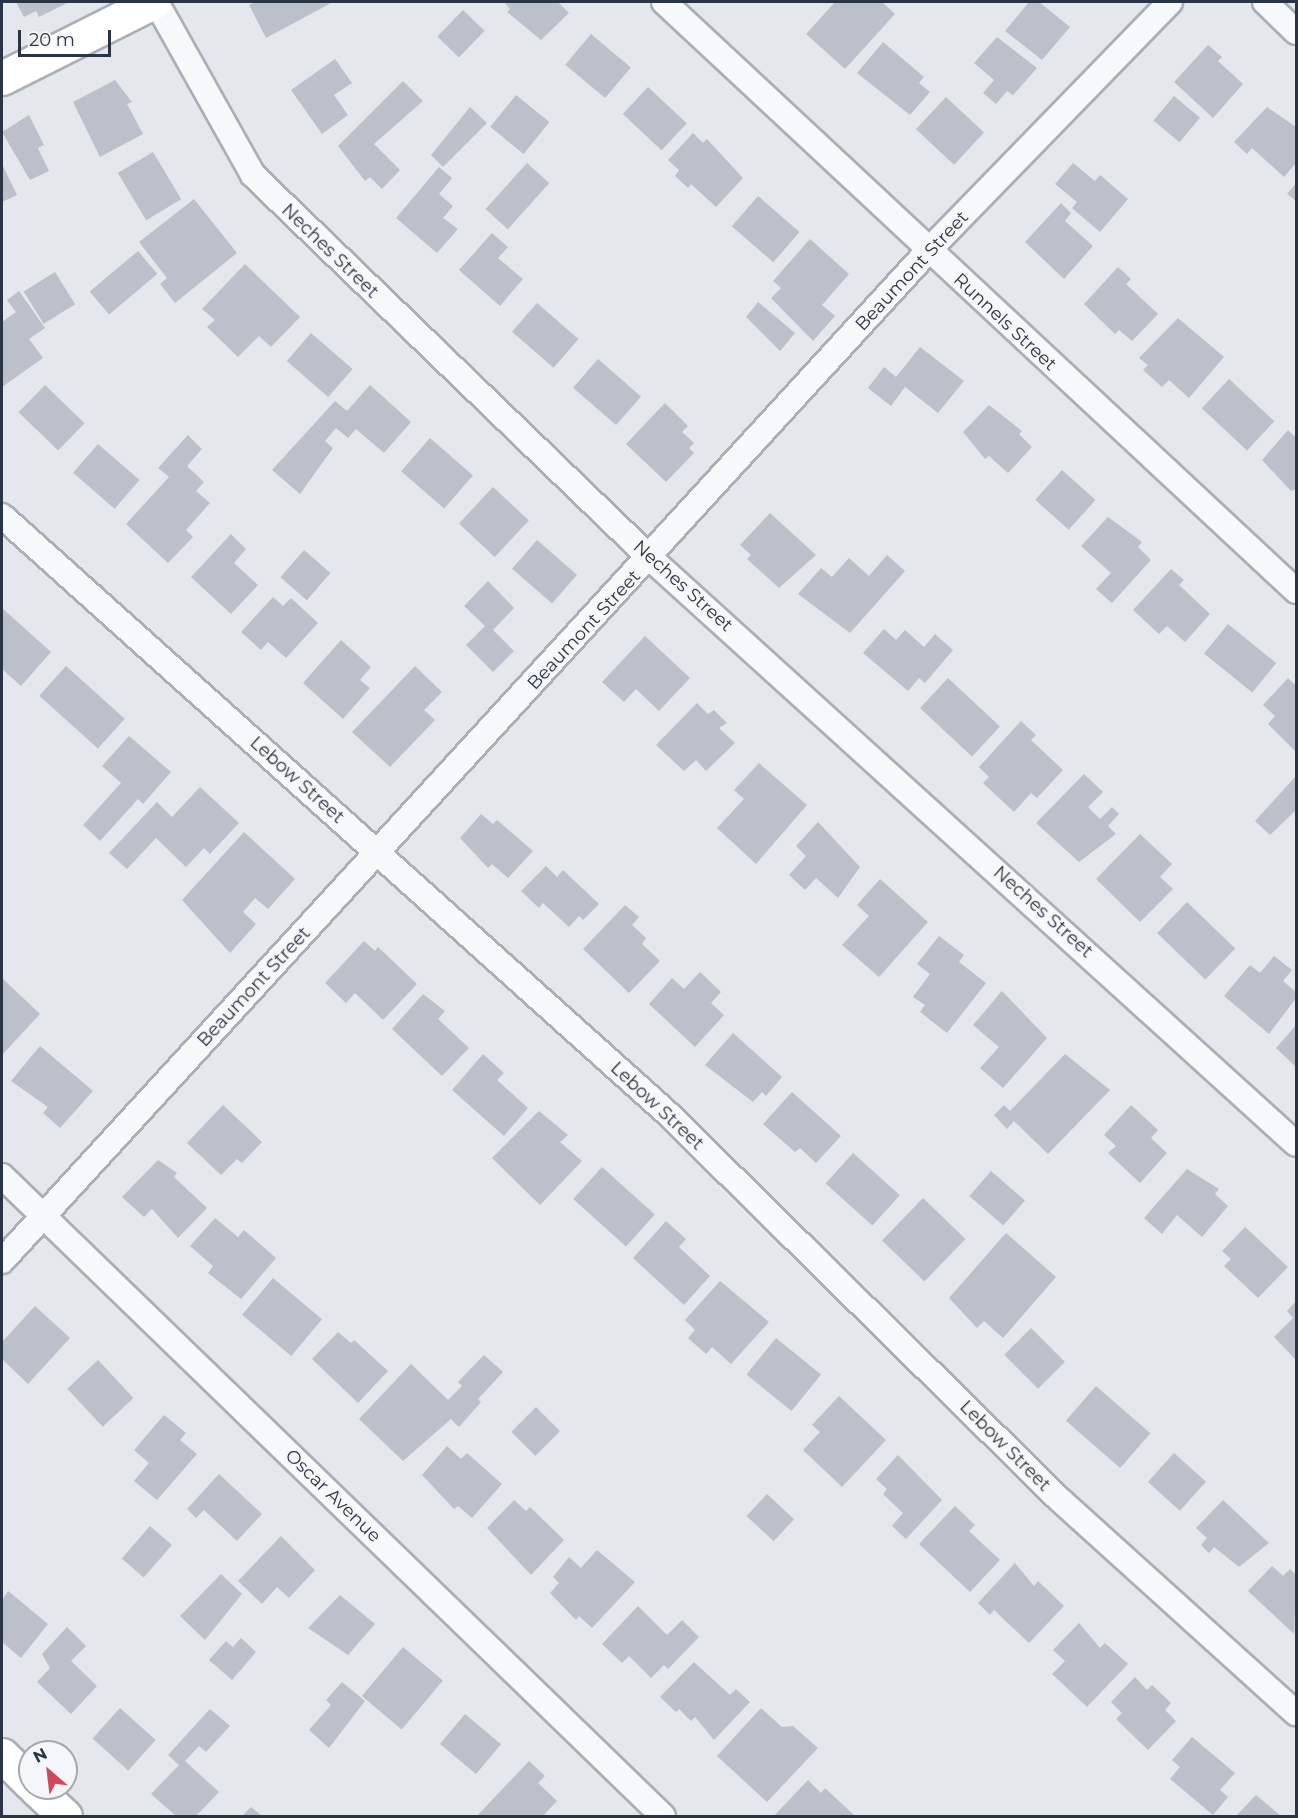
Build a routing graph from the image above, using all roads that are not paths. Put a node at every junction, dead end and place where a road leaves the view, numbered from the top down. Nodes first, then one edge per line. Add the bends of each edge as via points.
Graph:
1 (155, 2) edge
2 (664, 2) edge
3 (1170, 2) edge
4 (1265, 2) edge
5 (1296, 32) edge
6 (2, 78) edge
7 (928, 251) junction
8 (2, 516) edge
9 (650, 558) junction
10 (1296, 591) edge
11 (378, 852) junction
12 (1296, 1144) edge
13 (2, 1176) edge
14 (44, 1215) junction
15 (2, 1261) edge
16 (1296, 1713) edge
17 (2, 1755) edge
18 (18, 1771) edge
19 (46, 1800) edge
20 (60, 1815) edge
21 (663, 1816) edge

1 - 6 street
1 - 9 street, Neches Street via 253,176
2 - 7 street, Runnels Street
3 - 7 street, Beaumont Street
4 - 5 street
7 - 9 street, Beaumont Street
7 - 10 street, Runnels Street
8 - 11 street, Lebow Street
9 - 11 street, Beaumont Street
9 - 12 street, Neches Street
11 - 14 street, Beaumont Street
11 - 16 street, Lebow Street via 664,1111 1060,1500
13 - 14 street, Oscar Avenue
14 - 15 street, Beaumont Street
14 - 21 street, Oscar Avenue
17 - 18 street
19 - 20 street

